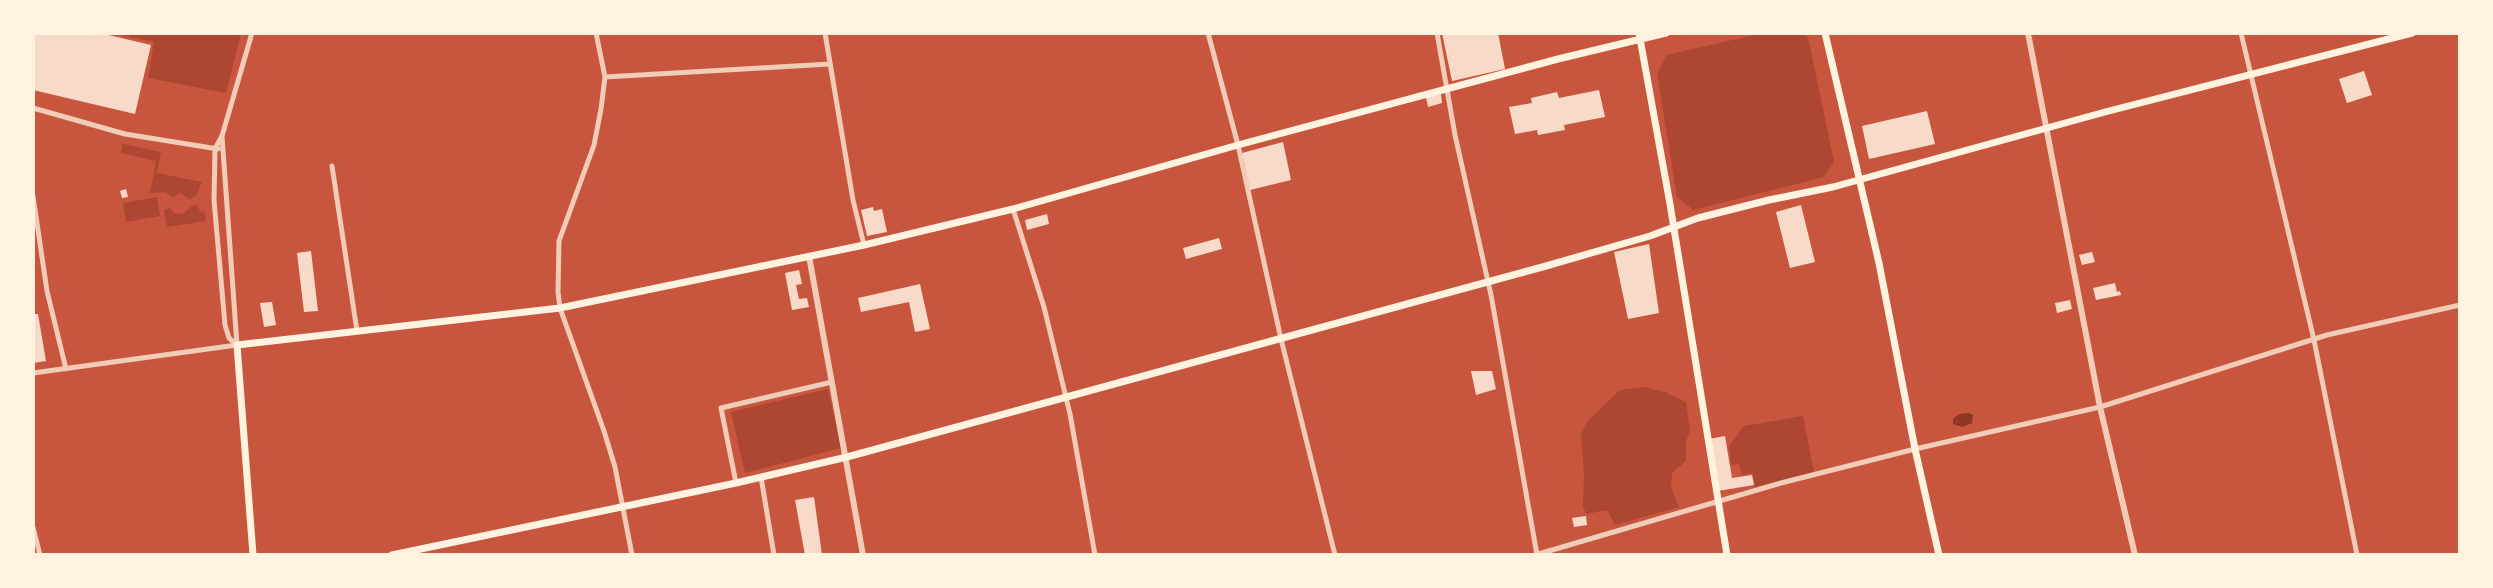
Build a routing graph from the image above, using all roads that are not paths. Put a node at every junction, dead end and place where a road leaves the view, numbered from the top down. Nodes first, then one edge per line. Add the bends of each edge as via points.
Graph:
1 (252, 33) edge
2 (596, 33) edge
3 (825, 33) edge
4 (1208, 33) edge
5 (1437, 33) edge
6 (1666, 33) edge
7 (1825, 33) edge
8 (2028, 33) edge
9 (2241, 33) edge
10 (2412, 33) edge
11 (1639, 37) edge
12 (830, 64) junction
13 (2249, 74) junction
14 (605, 77) junction
15 (1446, 89) junction
16 (33, 108) edge
17 (2046, 128) junction
18 (222, 136) junction
19 (1238, 145) junction
20 (215, 149) junction
21 (224, 150) junction
22 (332, 166) dead end
23 (1858, 180) junction
24 (33, 196) edge
25 (1013, 209) junction
26 (1673, 228) junction
27 (864, 245) junction
28 (809, 256) junction
29 (1487, 280) junction
30 (2460, 305) edge
31 (561, 308) junction
32 (357, 331) junction
33 (1281, 339) junction
34 (2314, 341) junction
35 (237, 345) junction
36 (66, 369) junction
37 (33, 373) edge
38 (832, 382) junction
39 (1066, 398) junction
40 (2100, 407) junction
41 (1915, 449) junction
42 (846, 457) junction
43 (761, 477) junction
44 (736, 483) junction
45 (1717, 500) junction
46 (623, 506) junction
47 (33, 527) edge
48 (40, 555) edge
49 (253, 555) edge
50 (392, 555) edge
51 (632, 555) edge
52 (774, 555) edge
53 (863, 555) edge
54 (1095, 555) edge
55 (1335, 555) edge
56 (1536, 555) edge
57 (1727, 555) edge
58 (1939, 555) edge
59 (2135, 555) edge
60 (2357, 555) edge

1 - 18 street
2 - 14 street
3 - 12 street
4 - 19 street
5 - 15 street
6 - 11 main road
7 - 23 main road
8 - 17 street
9 - 13 street
10 - 13 main road
11 - 15 main road
11 - 26 main road
12 - 14 street
12 - 27 street
13 - 17 main road
13 - 34 street
14 - 31 street via 594,145 559,241
15 - 19 main road
15 - 29 street
16 - 20 street via 125,134
17 - 23 main road
17 - 40 street
18 - 20 street
18 - 21 street
19 - 25 main road
19 - 33 street
20 - 21 street
20 - 35 street via 214,200 225,325
21 - 35 street
22 - 32 street
23 - 26 main road
23 - 41 main road
24 - 36 street via 47,291
25 - 27 main road
25 - 39 street
26 - 29 main road
26 - 45 main road
27 - 28 main road
28 - 31 main road
28 - 38 street
29 - 33 main road
29 - 56 street
30 - 34 street
31 - 32 main road
31 - 46 street via 604,431
32 - 35 main road
33 - 39 main road
33 - 55 street
34 - 40 street
34 - 60 street
35 - 36 street
35 - 49 main road
36 - 37 street
38 - 42 street
38 - 44 street via 721,408
39 - 42 main road
39 - 54 street
40 - 41 street
40 - 59 street
41 - 45 street
41 - 58 main road
42 - 43 main road
42 - 53 street
43 - 44 main road
43 - 52 street
44 - 46 main road
45 - 56 street
45 - 57 main road
46 - 50 main road
46 - 51 street
47 - 48 street

